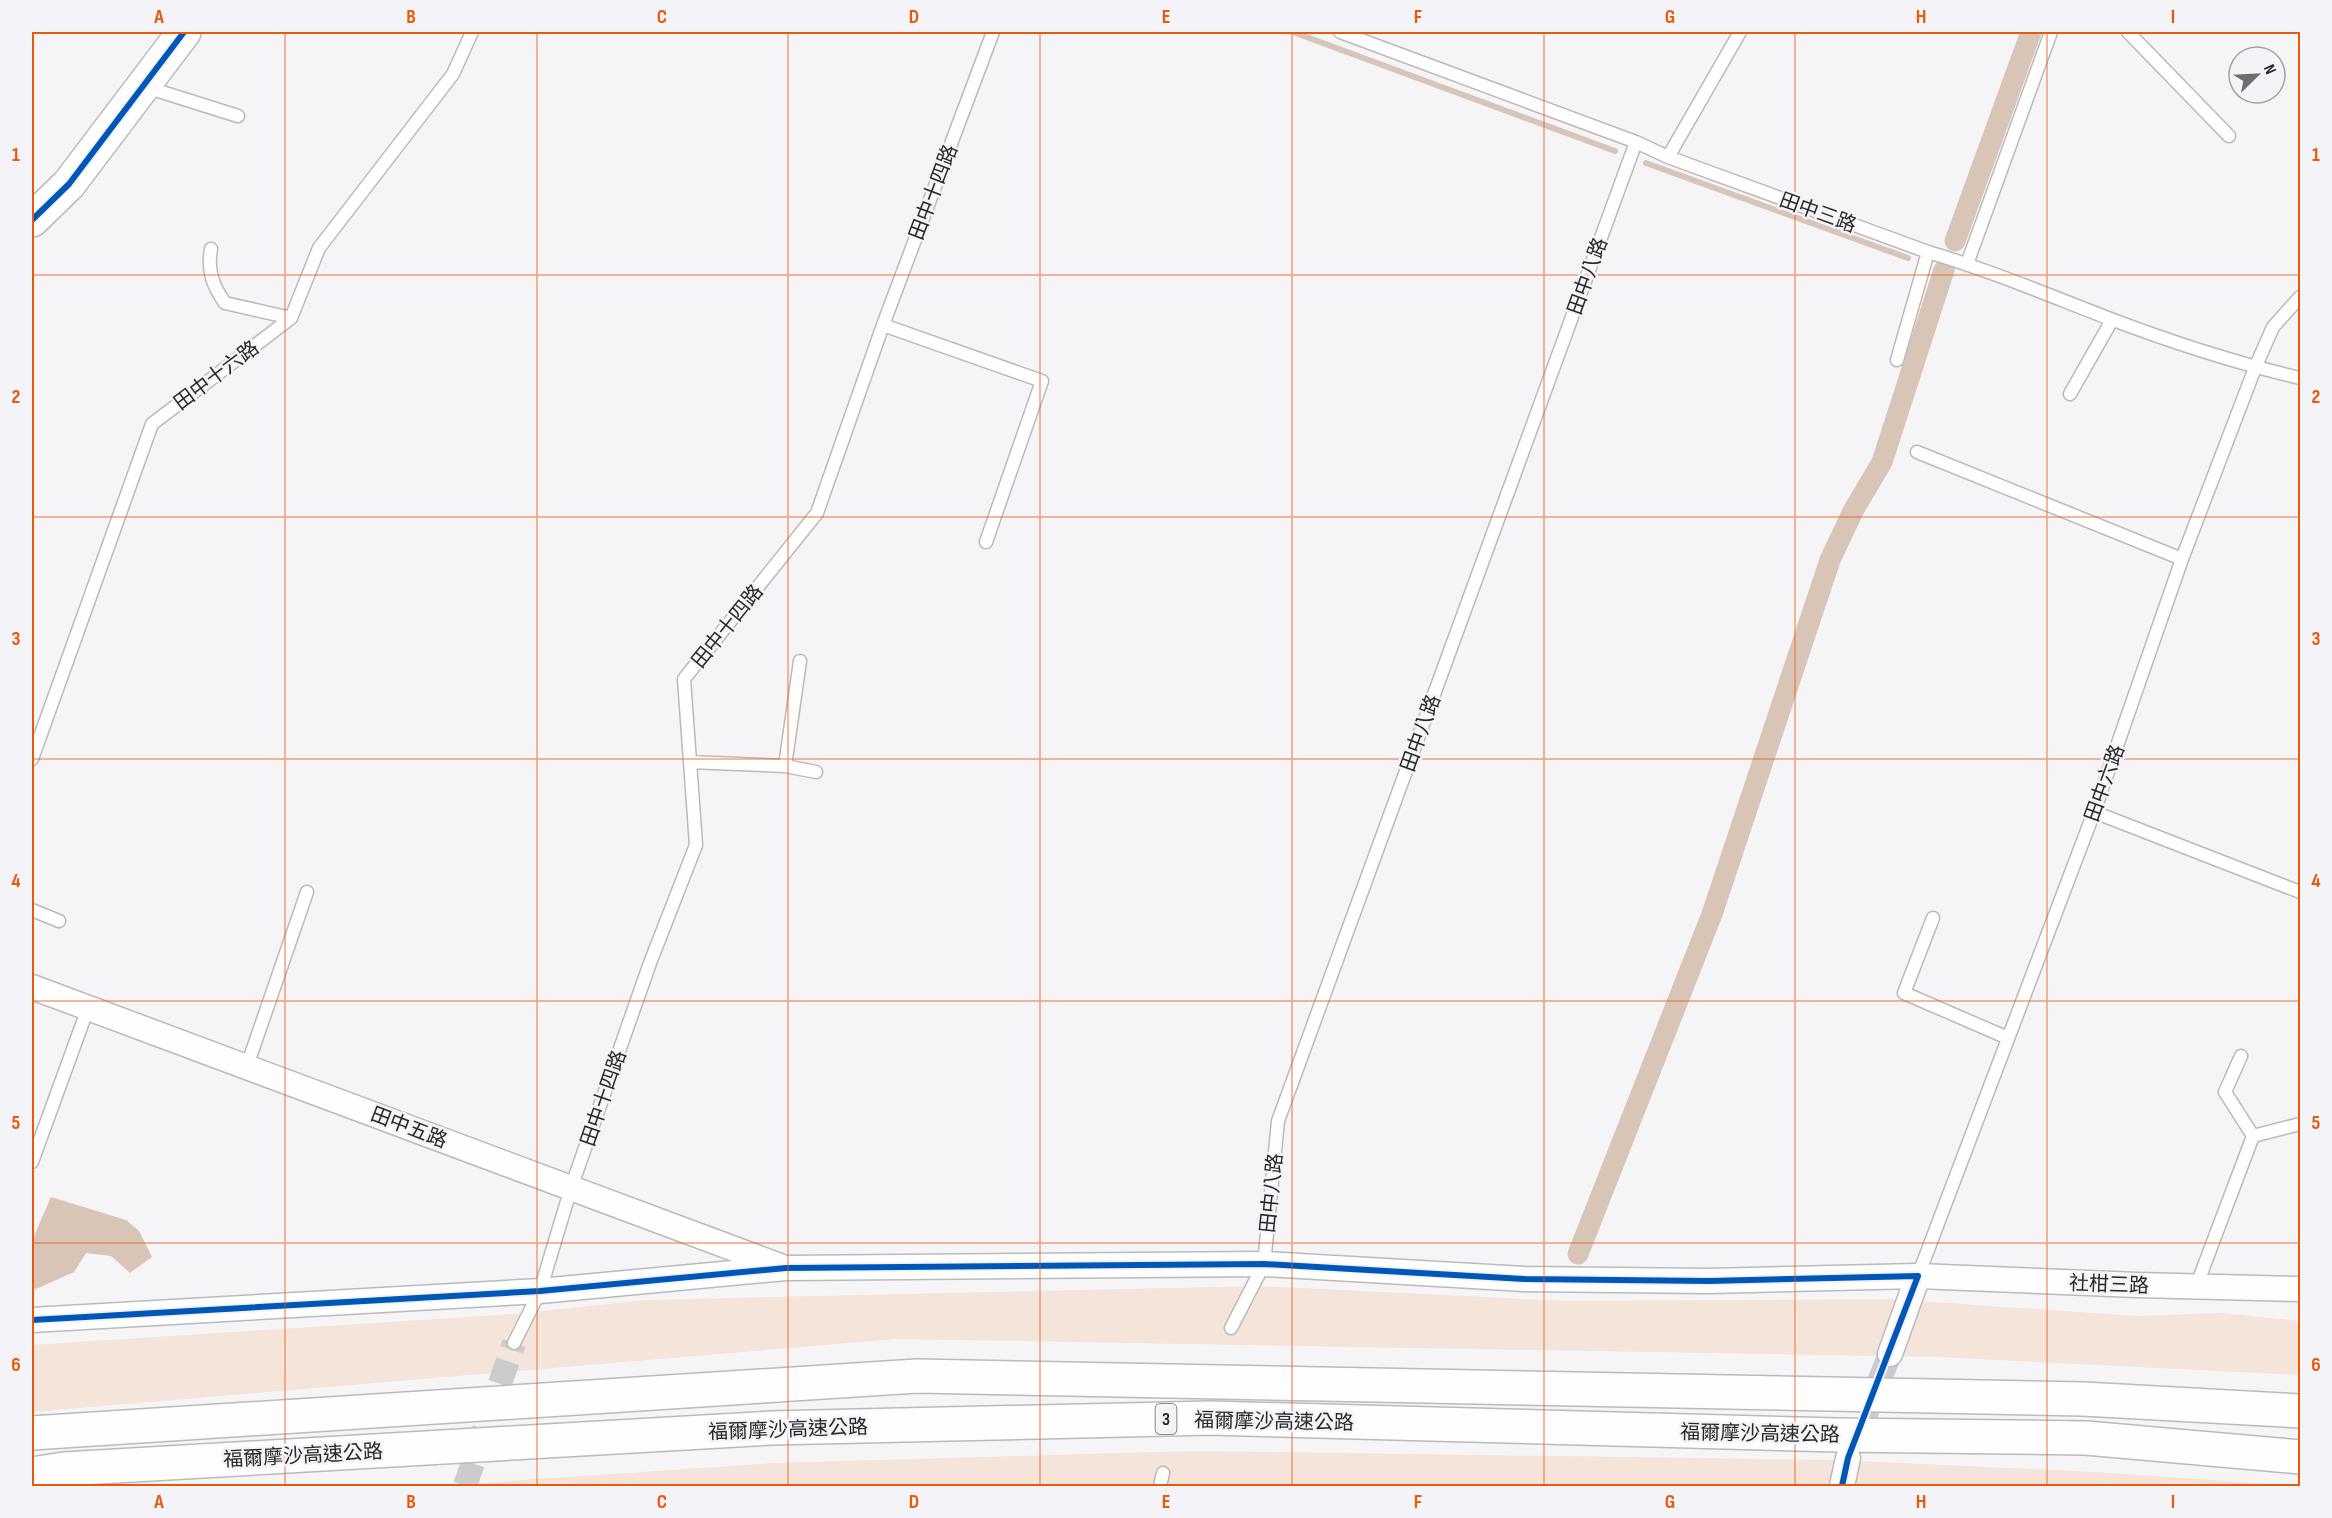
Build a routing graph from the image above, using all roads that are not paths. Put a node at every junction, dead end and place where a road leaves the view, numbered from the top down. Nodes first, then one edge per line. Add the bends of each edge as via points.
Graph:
1 (184, 32) edge
2 (472, 32) edge
3 (993, 32) edge
4 (1740, 32) edge
5 (2051, 32) edge
6 (2128, 32) edge
7 (1348, 33) edge
8 (142, 86) junction
9 (238, 116) dead end
10 (2229, 136) dead end
11 (1636, 142) junction
12 (1668, 157) junction
13 (32, 220) edge
14 (211, 249) dead end
15 (1928, 252) junction
16 (1967, 264) junction
17 (2301, 297) edge
18 (291, 318) junction
19 (2112, 320) junction
20 (883, 325) junction
21 (1897, 360) dead end
22 (2255, 368) junction
23 (2301, 378) edge
24 (2070, 394) dead end
25 (1917, 452) dead end
26 (986, 542) dead end
27 (2182, 559) junction
28 (800, 661) dead end
29 (32, 759) edge
30 (690, 762) junction
31 (785, 766) junction
32 (816, 772) dead end
33 (2094, 812) junction
34 (307, 892) dead end
35 (2301, 892) edge
36 (32, 910) edge
37 (1933, 918) dead end
38 (59, 921) dead end
39 (32, 987) edge
40 (88, 1008) junction
41 (2008, 1038) junction
42 (2241, 1056) dead end
43 (247, 1066) junction
44 (2301, 1124) edge
45 (2253, 1136) junction
46 (32, 1162) edge
47 (571, 1188) junction
48 (1264, 1264) junction
49 (786, 1268) junction
50 (1918, 1276) junction
51 (2196, 1287) junction
52 (2301, 1289) edge
53 (540, 1291) junction
54 (32, 1320) edge
55 (1231, 1328) dead end
56 (514, 1343) tunnel mouth
57 (1890, 1354) tunnel mouth
58 (2301, 1411) edge
59 (32, 1433) edge
60 (2301, 1457) edge
61 (1848, 1458) tunnel mouth
62 (1163, 1473) dead end
63 (32, 1474) edge
64 (1160, 1486) edge
65 (1842, 1486) edge

1 - 8 main road
2 - 18 lane via 453,74 319,249
3 - 20 lane, 田中十四路
4 - 12 lane
5 - 16 lane
6 - 10 lane
7 - 11 lane, 田中三路
8 - 9 lane
8 - 13 main road via 69,184
11 - 12 lane, 田中三路
11 - 48 lane, 田中八路 via 1278,1121
12 - 15 lane, 田中三路
14 - 18 lane via 213,286 225,303
15 - 16 lane, 田中三路
15 - 21 lane
16 - 19 lane, 田中三路
17 - 22 lane, 田中六路 via 2273,327
18 - 29 lane, 田中十六路 via 152,424
19 - 22 lane, 田中三路
19 - 24 lane
20 - 26 lane via 1042,381
20 - 30 lane, 田中十四路 via 817,513 684,679
22 - 23 lane, 田中三路
22 - 27 lane, 田中六路
25 - 27 lane
27 - 33 lane, 田中六路
28 - 31 lane
30 - 31 lane
30 - 47 lane, 田中十四路 via 696,845
31 - 32 lane
33 - 35 lane
33 - 41 lane, 田中六路
34 - 43 lane
36 - 38 lane
37 - 41 lane via 1904,993
39 - 40 street, 田中五路
40 - 43 street, 田中五路
40 - 46 lane
41 - 50 lane, 田中六路
42 - 45 lane via 2224,1092
43 - 47 street, 田中五路
44 - 45 lane
45 - 51 lane
47 - 49 street, 田中五路
47 - 53 lane, 田中十四路
48 - 49 street, 社柑三路
48 - 50 street, 社柑三路 via 1524,1279 1709,1281
48 - 55 lane, 田中八路
49 - 53 street, 社柑三路
50 - 51 street, 社柑三路
50 - 57 street
51 - 52 street, 社柑三路
53 - 54 street, 社柑三路
53 - 56 lane, 田中十四路
58 - 59 main road, 福爾摩沙高速公路 / 3 via 2071,1399 917,1377
60 - 63 main road, 福爾摩沙高速公路 / 3 via 2086,1438 1210,1418 771,1428
61 - 65 street
62 - 64 lane

